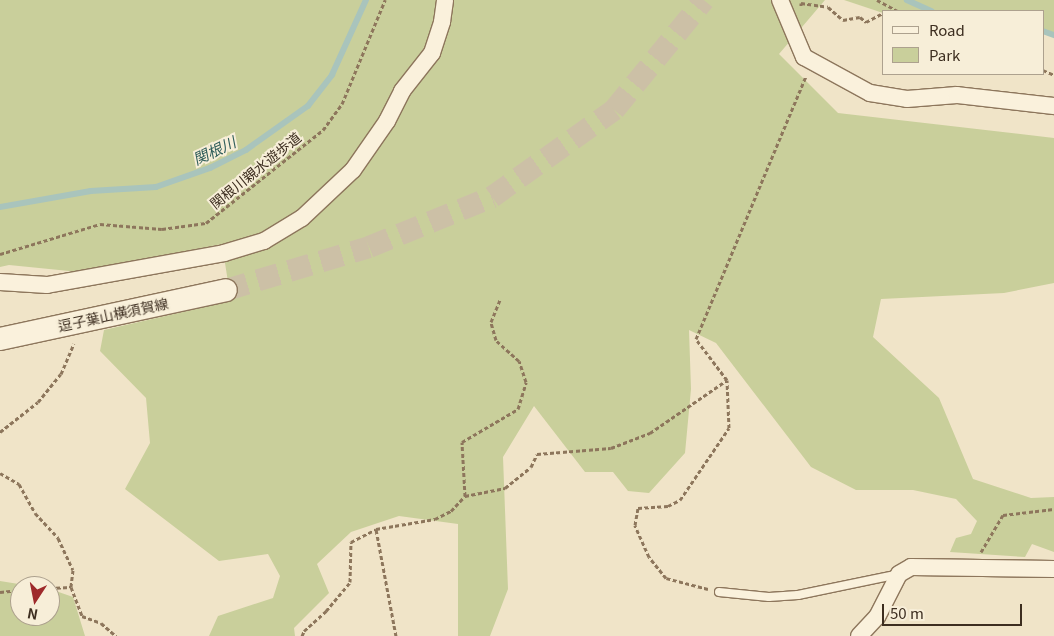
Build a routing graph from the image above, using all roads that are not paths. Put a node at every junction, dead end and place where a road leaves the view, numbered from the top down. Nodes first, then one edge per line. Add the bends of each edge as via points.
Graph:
1 (445, 0) edge
2 (780, 0) edge
3 (1054, 106) edge
4 (0, 282) edge
5 (226, 290) tunnel mouth
6 (0, 339) edge
7 (1054, 569) edge
8 (899, 574) junction
9 (719, 592) road end
10 (860, 636) edge

1 - 4 street via 432,53 402,91 387,121 353,170 302,218 264,241 224,253 47,285
2 - 3 street via 804,57 870,93 907,99 957,95
5 - 6 main road, 逗子葉山横須賀線
7 - 8 street via 911,566
8 - 9 lane via 798,595 769,597
8 - 10 street via 877,617

